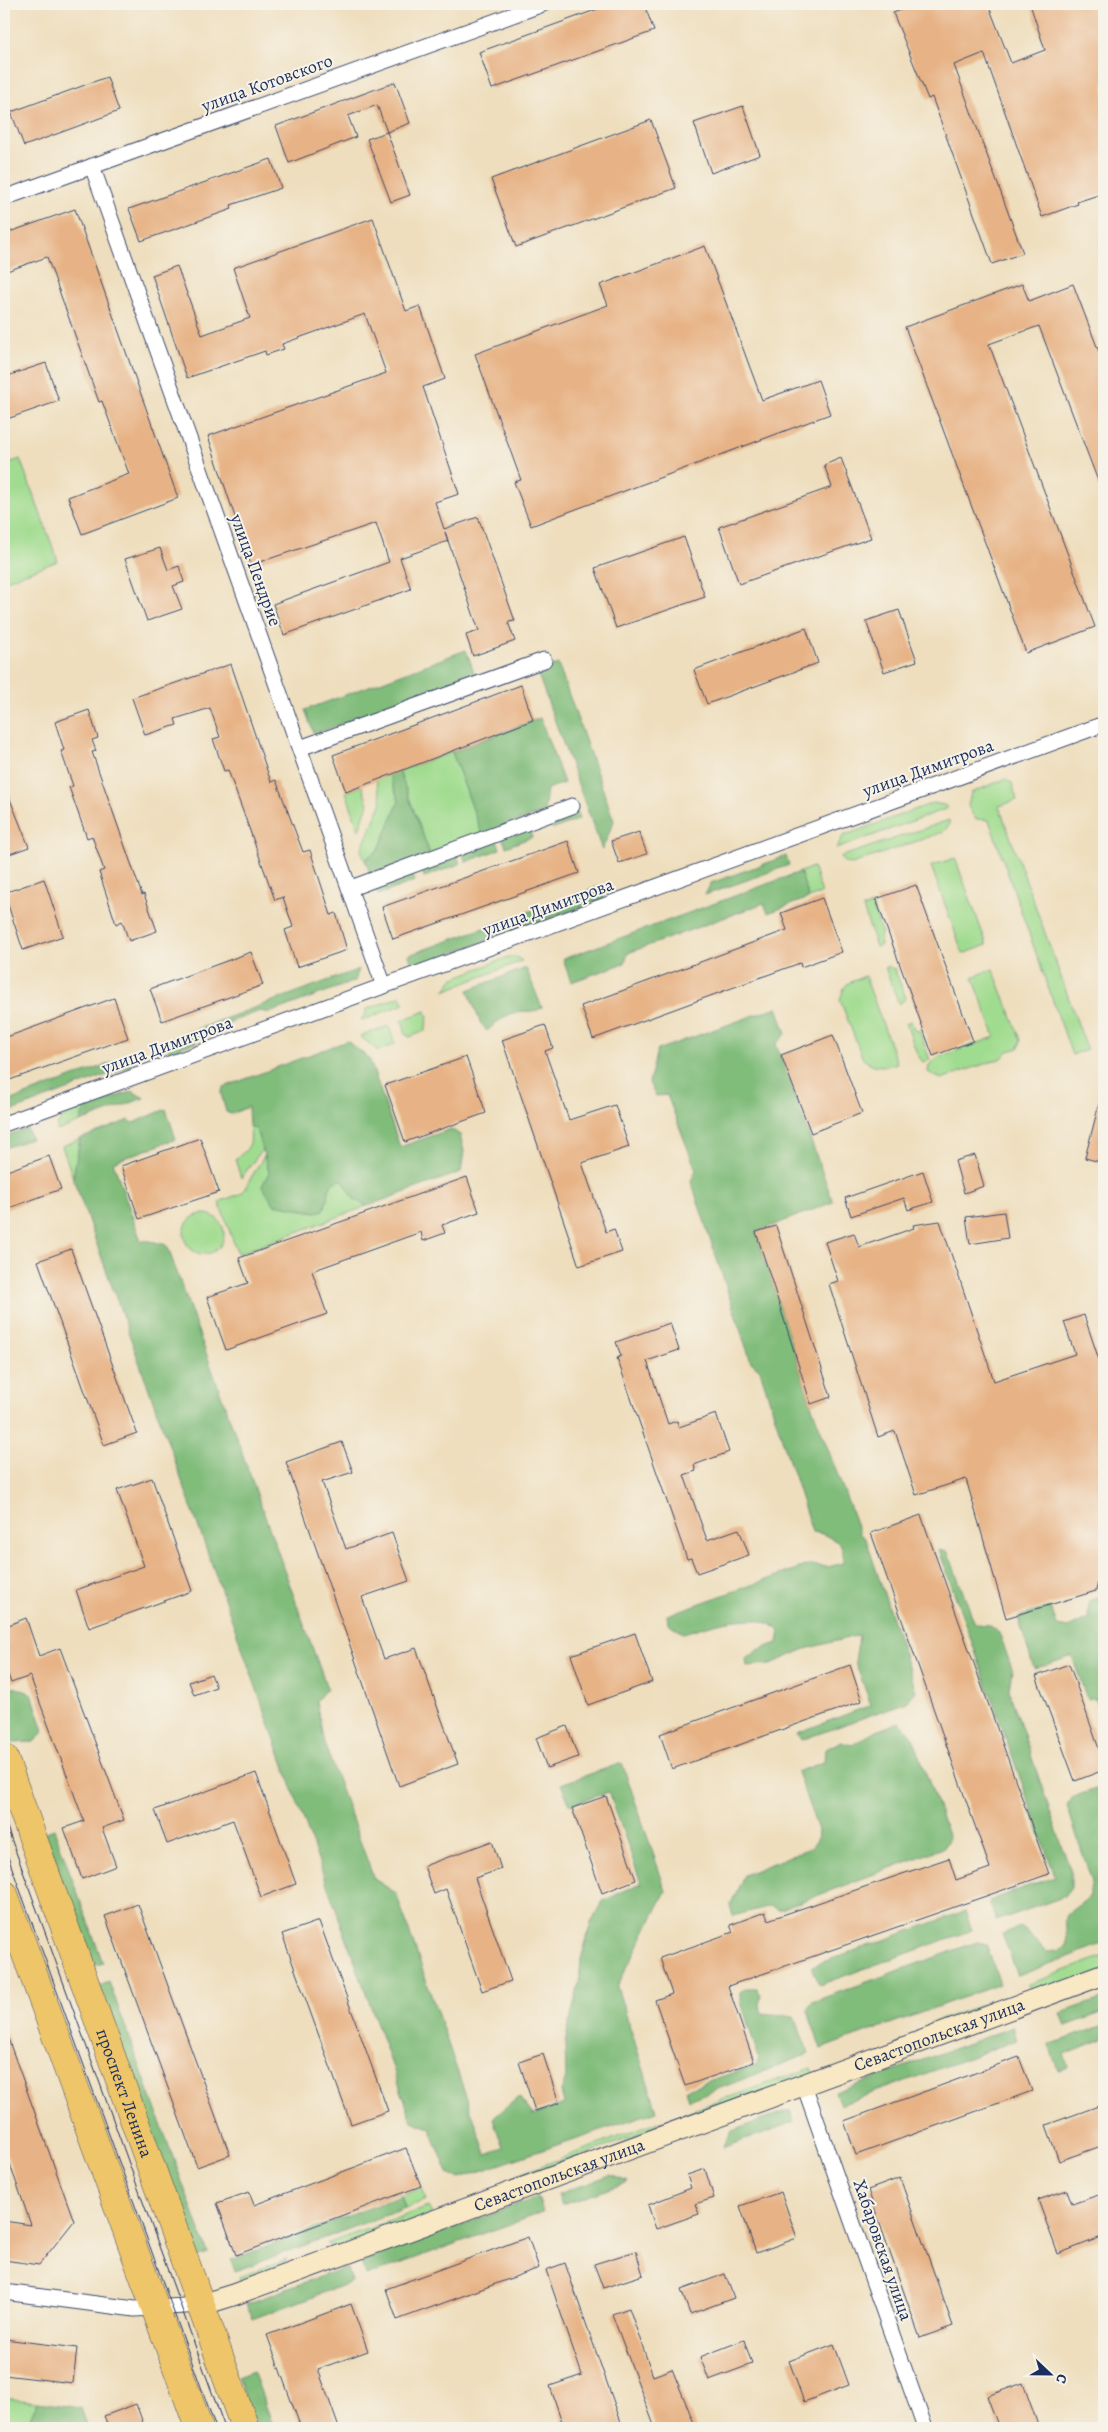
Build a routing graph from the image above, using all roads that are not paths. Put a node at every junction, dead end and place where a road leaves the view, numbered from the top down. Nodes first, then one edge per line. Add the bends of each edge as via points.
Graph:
1 (543, 4) edge
2 (92, 166) junction
3 (4, 198) edge
4 (544, 660) dead end
5 (1104, 724) edge
6 (300, 748) junction
7 (572, 806) dead end
8 (350, 888) junction
9 (384, 986) junction
10 (4, 1124) edge
11 (4, 1758) edge
12 (4, 1894) edge
13 (1104, 1974) edge
14 (804, 2085) junction
15 (4, 2292) edge
16 (201, 2305) junction
17 (156, 2308) junction
18 (199, 2428) edge
19 (244, 2428) edge
20 (925, 2428) edge

1 - 2 street, улица Котовского
2 - 3 street, улица Котовского
2 - 6 street, улица Пендрие
4 - 6 street
5 - 9 street, улица Димитрова
6 - 8 street, улица Пендрие
7 - 8 street
8 - 9 street, улица Пендрие
9 - 10 street, улица Димитрова
11 - 16 highway, проспект Ленина
12 - 17 highway
13 - 14 street, Севастопольская улица
14 - 16 street, Севастопольская улица
14 - 20 street, Хабаровская улица
15 - 17 street, Севастопольская улица via 135,2309
16 - 17 street, Севастопольская улица
16 - 19 highway, проспект Ленина
17 - 18 highway

